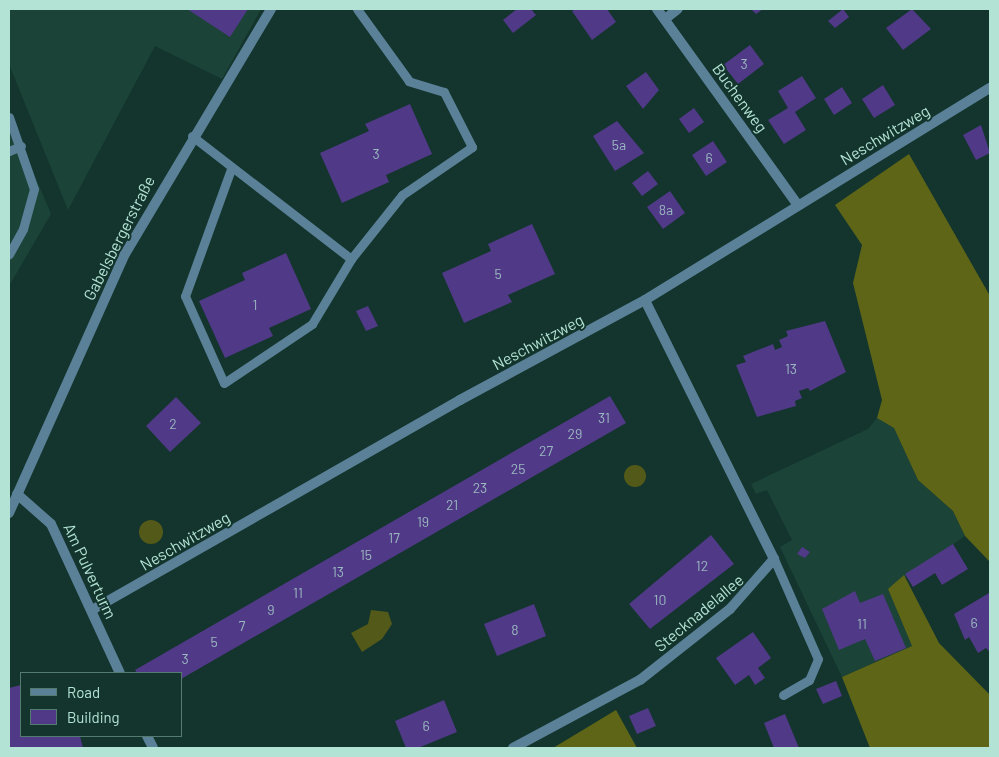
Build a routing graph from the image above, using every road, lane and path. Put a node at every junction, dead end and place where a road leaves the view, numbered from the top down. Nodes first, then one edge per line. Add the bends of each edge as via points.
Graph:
1 (271, 9) edge
2 (357, 9) edge
3 (657, 9) edge
4 (678, 9) edge
5 (664, 19) junction
6 (990, 88) edge
7 (9, 117) edge
8 (192, 136) junction
9 (21, 146) junction
10 (9, 152) edge
11 (231, 168) junction
12 (798, 205) junction
13 (9, 254) edge
14 (351, 259) junction
15 (645, 300) junction
16 (17, 494) junction
17 (9, 513) edge
18 (774, 559) junction
19 (92, 610) junction
20 (120, 672) edge
21 (783, 695) dead end
22 (513, 748) edge

1 - 8 street, Gabelsbergerstraße
2 - 14 lane via 409,80 444,92 472,147 402,195
3 - 5 street, Buchenweg
4 - 5 street
5 - 12 street, Buchenweg
6 - 12 street, Neschwitzweg
7 - 9 lane
8 - 11 lane
8 - 16 street, Gabelsbergerstraße via 125,254
9 - 10 lane
9 - 13 lane via 34,189 23,229
11 - 14 lane
11 - 14 lane via 185,296 224,383 312,324
12 - 15 street, Neschwitzweg
15 - 18 street
15 - 19 street, Neschwitzweg via 460,400
16 - 17 street, Gabelsbergerstraße
16 - 19 street, Am Pulverturm via 51,524
18 - 21 lane via 818,659 809,680
18 - 22 street, Stecknadelallee via 730,608 640,680
19 - 20 street, Am Pulverturm

